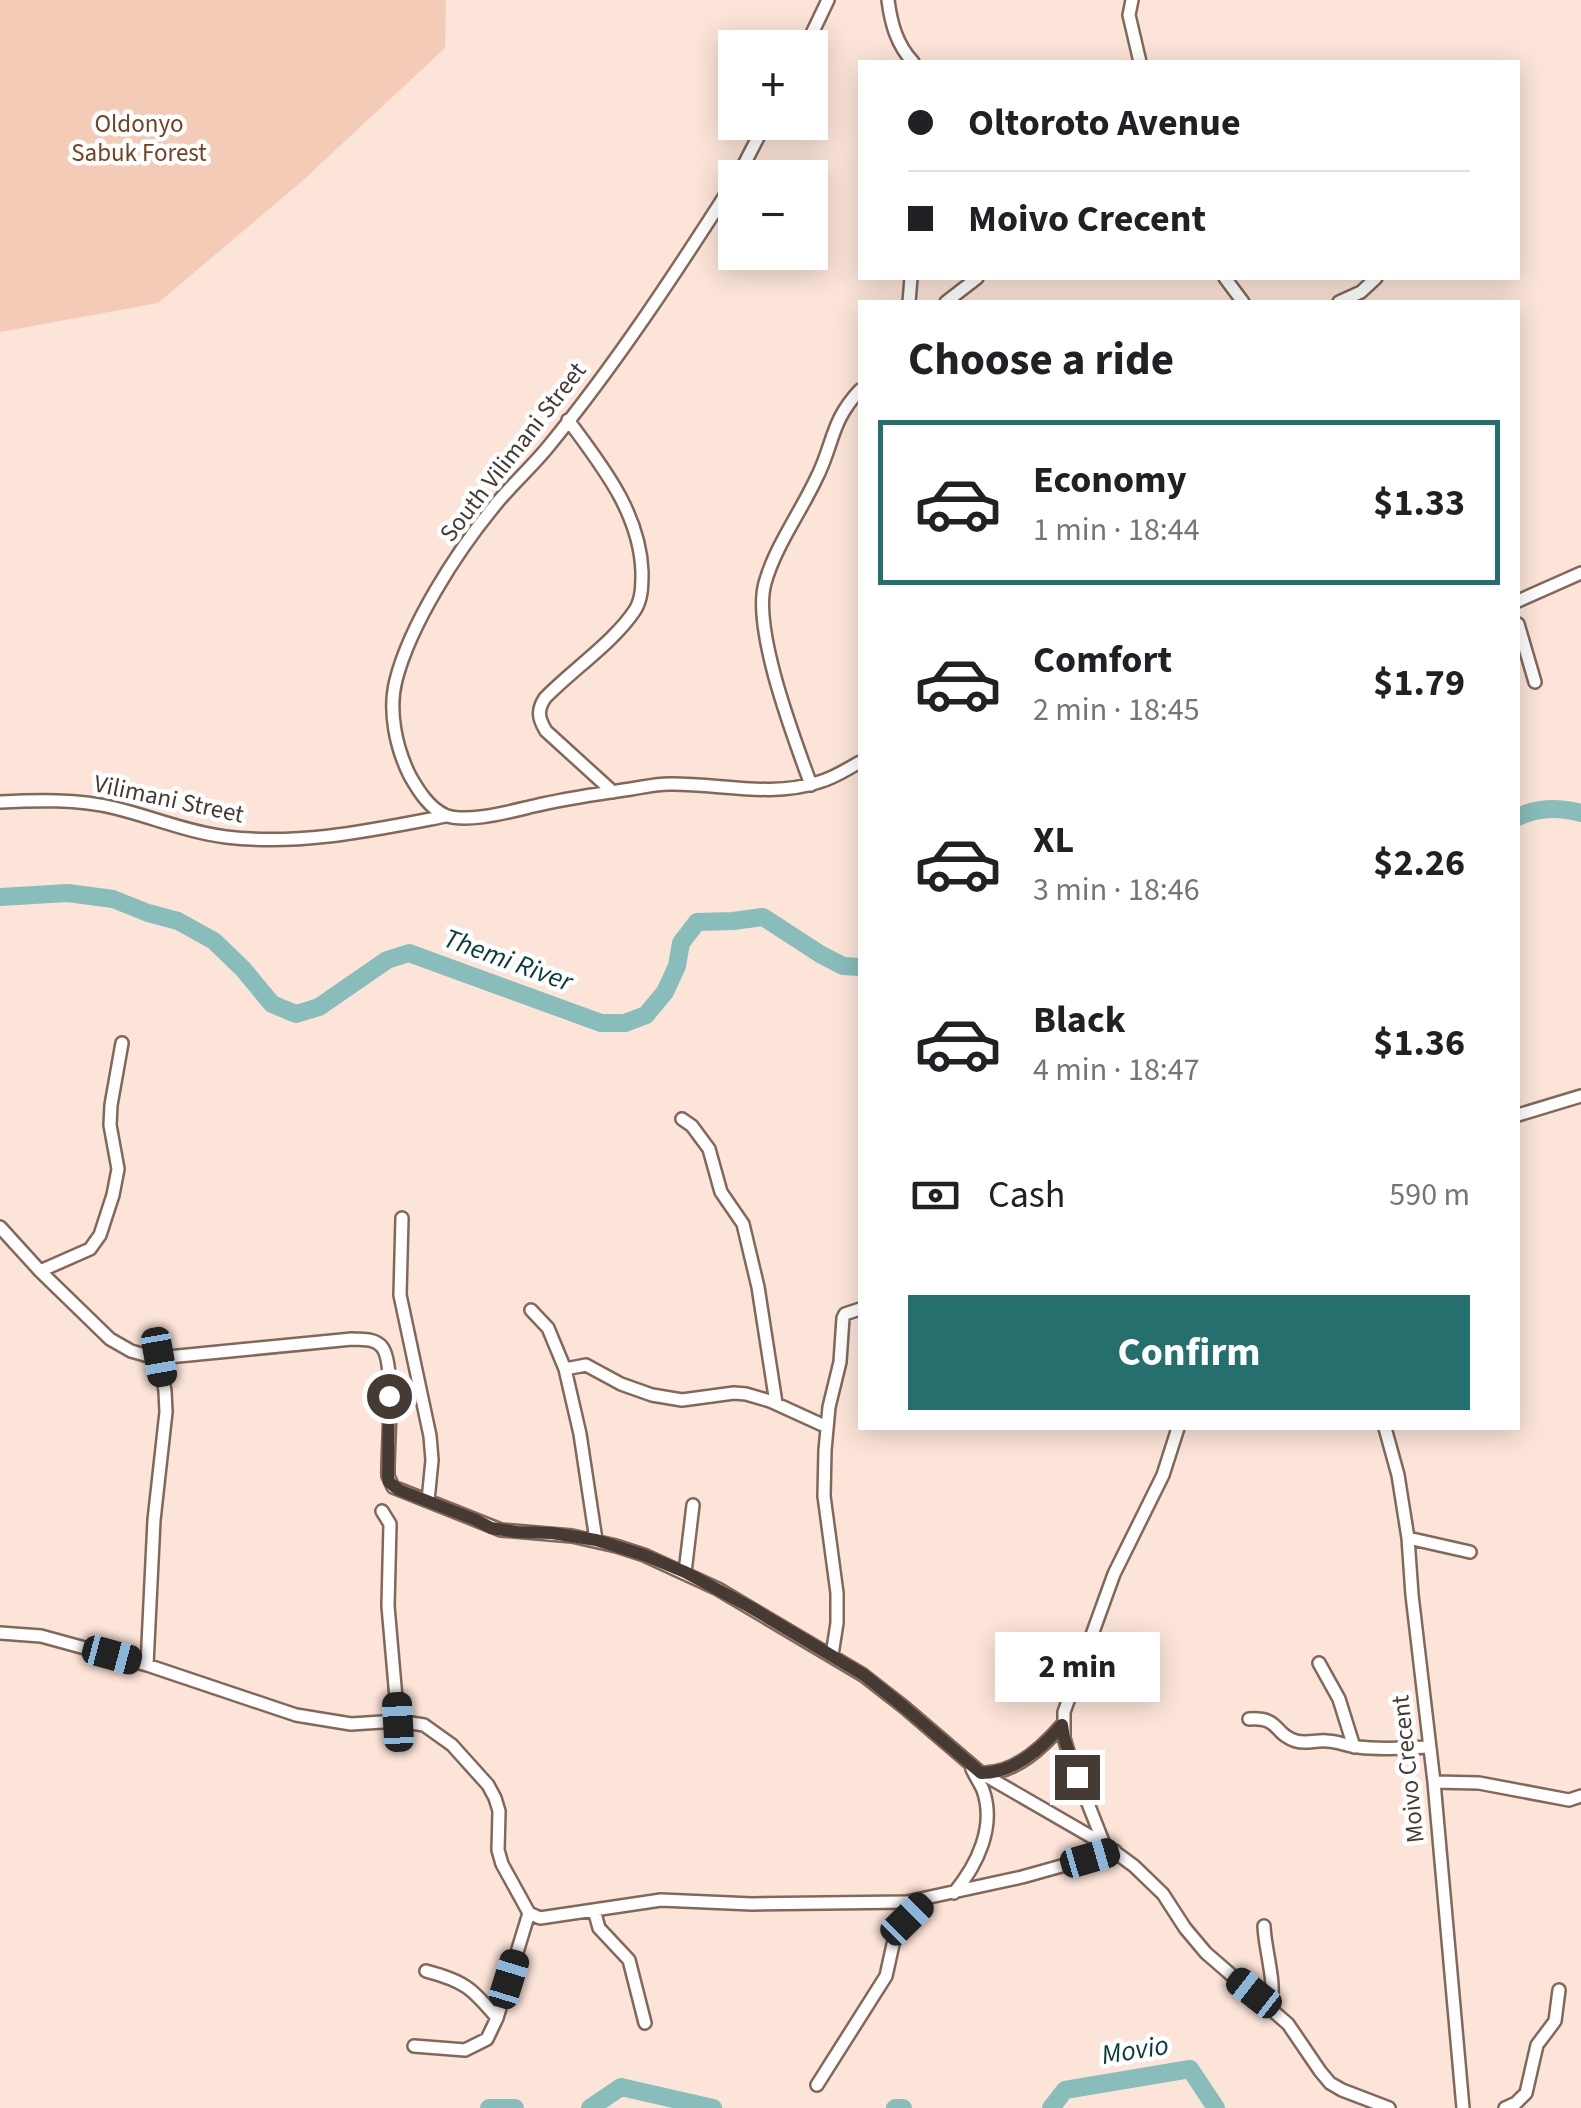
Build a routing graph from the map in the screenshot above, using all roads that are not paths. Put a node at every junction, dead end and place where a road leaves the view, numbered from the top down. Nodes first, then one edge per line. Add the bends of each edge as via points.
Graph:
1 (828, 0) edge
2 (888, 0) edge
3 (1132, 0) edge
4 (814, 30) edge
5 (912, 60) edge
6 (1140, 60) edge
7 (718, 206) edge
8 (975, 280) edge
9 (1374, 280) edge
10 (949, 300) edge
11 (1343, 300) edge
12 (858, 393) edge
13 (568, 420) junction
14 (1581, 573) edge
15 (1520, 599) edge
16 (1520, 631) edge
17 (1535, 682) dead end
18 (858, 763) edge
19 (811, 784) junction
20 (613, 792) junction
21 (0, 802) edge
22 (446, 816) junction
23 (122, 1043) dead end
24 (1581, 1096) edge
25 (1520, 1114) edge
26 (682, 1118) dead end
27 (402, 1218) dead end
28 (0, 1227) edge
29 (40, 1271) junction
30 (531, 1310) dead end
31 (858, 1310) edge
32 (159, 1357) junction
33 (565, 1369) junction
34 (776, 1403) junction
35 (827, 1427) junction
36 (1177, 1430) edge
37 (1386, 1430) edge
38 (428, 1501) junction
39 (693, 1505) dead end
40 (382, 1511) dead end
41 (1408, 1538) junction
42 (596, 1540) junction
43 (1470, 1552) dead end
44 (685, 1572) junction
45 (0, 1633) edge
46 (832, 1656) junction
47 (1319, 1663) dead end
48 (146, 1664) junction
49 (1249, 1719) dead end
50 (398, 1722) junction
51 (1062, 1725) junction
52 (1354, 1747) junction
53 (1428, 1747) junction
54 (968, 1762) junction
55 (981, 1773) junction
56 (1434, 1782) junction
57 (1581, 1796) edge
58 (1110, 1847) junction
59 (954, 1893) junction
60 (928, 1898) junction
61 (594, 1910) junction
62 (529, 1913) junction
63 (1264, 1926) dead end
64 (426, 1971) dead end
65 (1559, 1990) dead end
66 (1270, 2007) junction
67 (497, 2018) junction
68 (645, 2023) dead end
69 (414, 2046) dead end
70 (818, 2085) dead end
71 (1389, 2108) edge
72 (1463, 2108) edge
73 (1505, 2108) edge

1 - 4 street
2 - 5 street via 896,36
3 - 6 street
7 - 13 street, South Vilimani Street
8 - 10 street
9 - 11 street
12 - 19 street via 838,418 761,600 772,661
13 - 20 street via 630,515 642,582 637,608 546,698 539,718
13 - 22 street, South Vilimani Street via 458,556 395,682 392,717 407,770
14 - 15 street
16 - 17 street
18 - 19 street
19 - 20 street via 756,789 664,784
20 - 22 street via 476,817
21 - 22 street, Vilimani Street via 84,802 252,840 335,836
23 - 29 street via 110,1125 118,1169 100,1234 90,1249
24 - 25 street
26 - 34 street via 709,1149 721,1192 743,1224
27 - 38 street via 400,1295 430,1436
28 - 29 street
29 - 32 street via 110,1339
30 - 33 street via 548,1328
31 - 35 street via 843,1318
32 - 38 street via 352,1339 378,1343 389,1373 389,1482
32 - 48 street via 166,1412
33 - 34 street via 586,1366 670,1398 734,1393
33 - 42 street
34 - 35 street
35 - 46 street via 824,1496 837,1593
36 - 51 street via 1114,1574
37 - 41 street, Moivo Crecent
38 - 42 street via 501,1530
39 - 44 street
40 - 50 street via 390,1524 388,1606
41 - 43 street
41 - 53 street, Moivo Crecent
42 - 44 street
44 - 46 street
45 - 48 street via 41,1636
46 - 54 street via 882,1688
47 - 52 street
48 - 50 street via 296,1715 351,1724
49 - 52 street via 1274,1723 1294,1741
50 - 62 street via 435,1731 488,1785 499,1811 502,1864
51 - 55 street via 1008,1770
51 - 58 street
52 - 53 street
53 - 56 street, Moivo Crecent
54 - 55 street
54 - 59 street via 987,1818 984,1840
55 - 58 street
56 - 57 street via 1569,1800
56 - 72 street, Moivo Crecent
58 - 59 street via 1066,1866
58 - 66 street via 1154,1884 1206,1952
59 - 60 street
60 - 61 street via 661,1900
60 - 70 street via 900,1928 886,1976
61 - 62 street via 549,1918
61 - 68 street via 600,1928 629,1960
62 - 67 street
63 - 66 street via 1274,1987
64 - 67 street via 471,1988
65 - 73 street via 1558,2014 1537,2045 1526,2093
66 - 71 street via 1330,2082
67 - 69 street via 487,2039 472,2048

